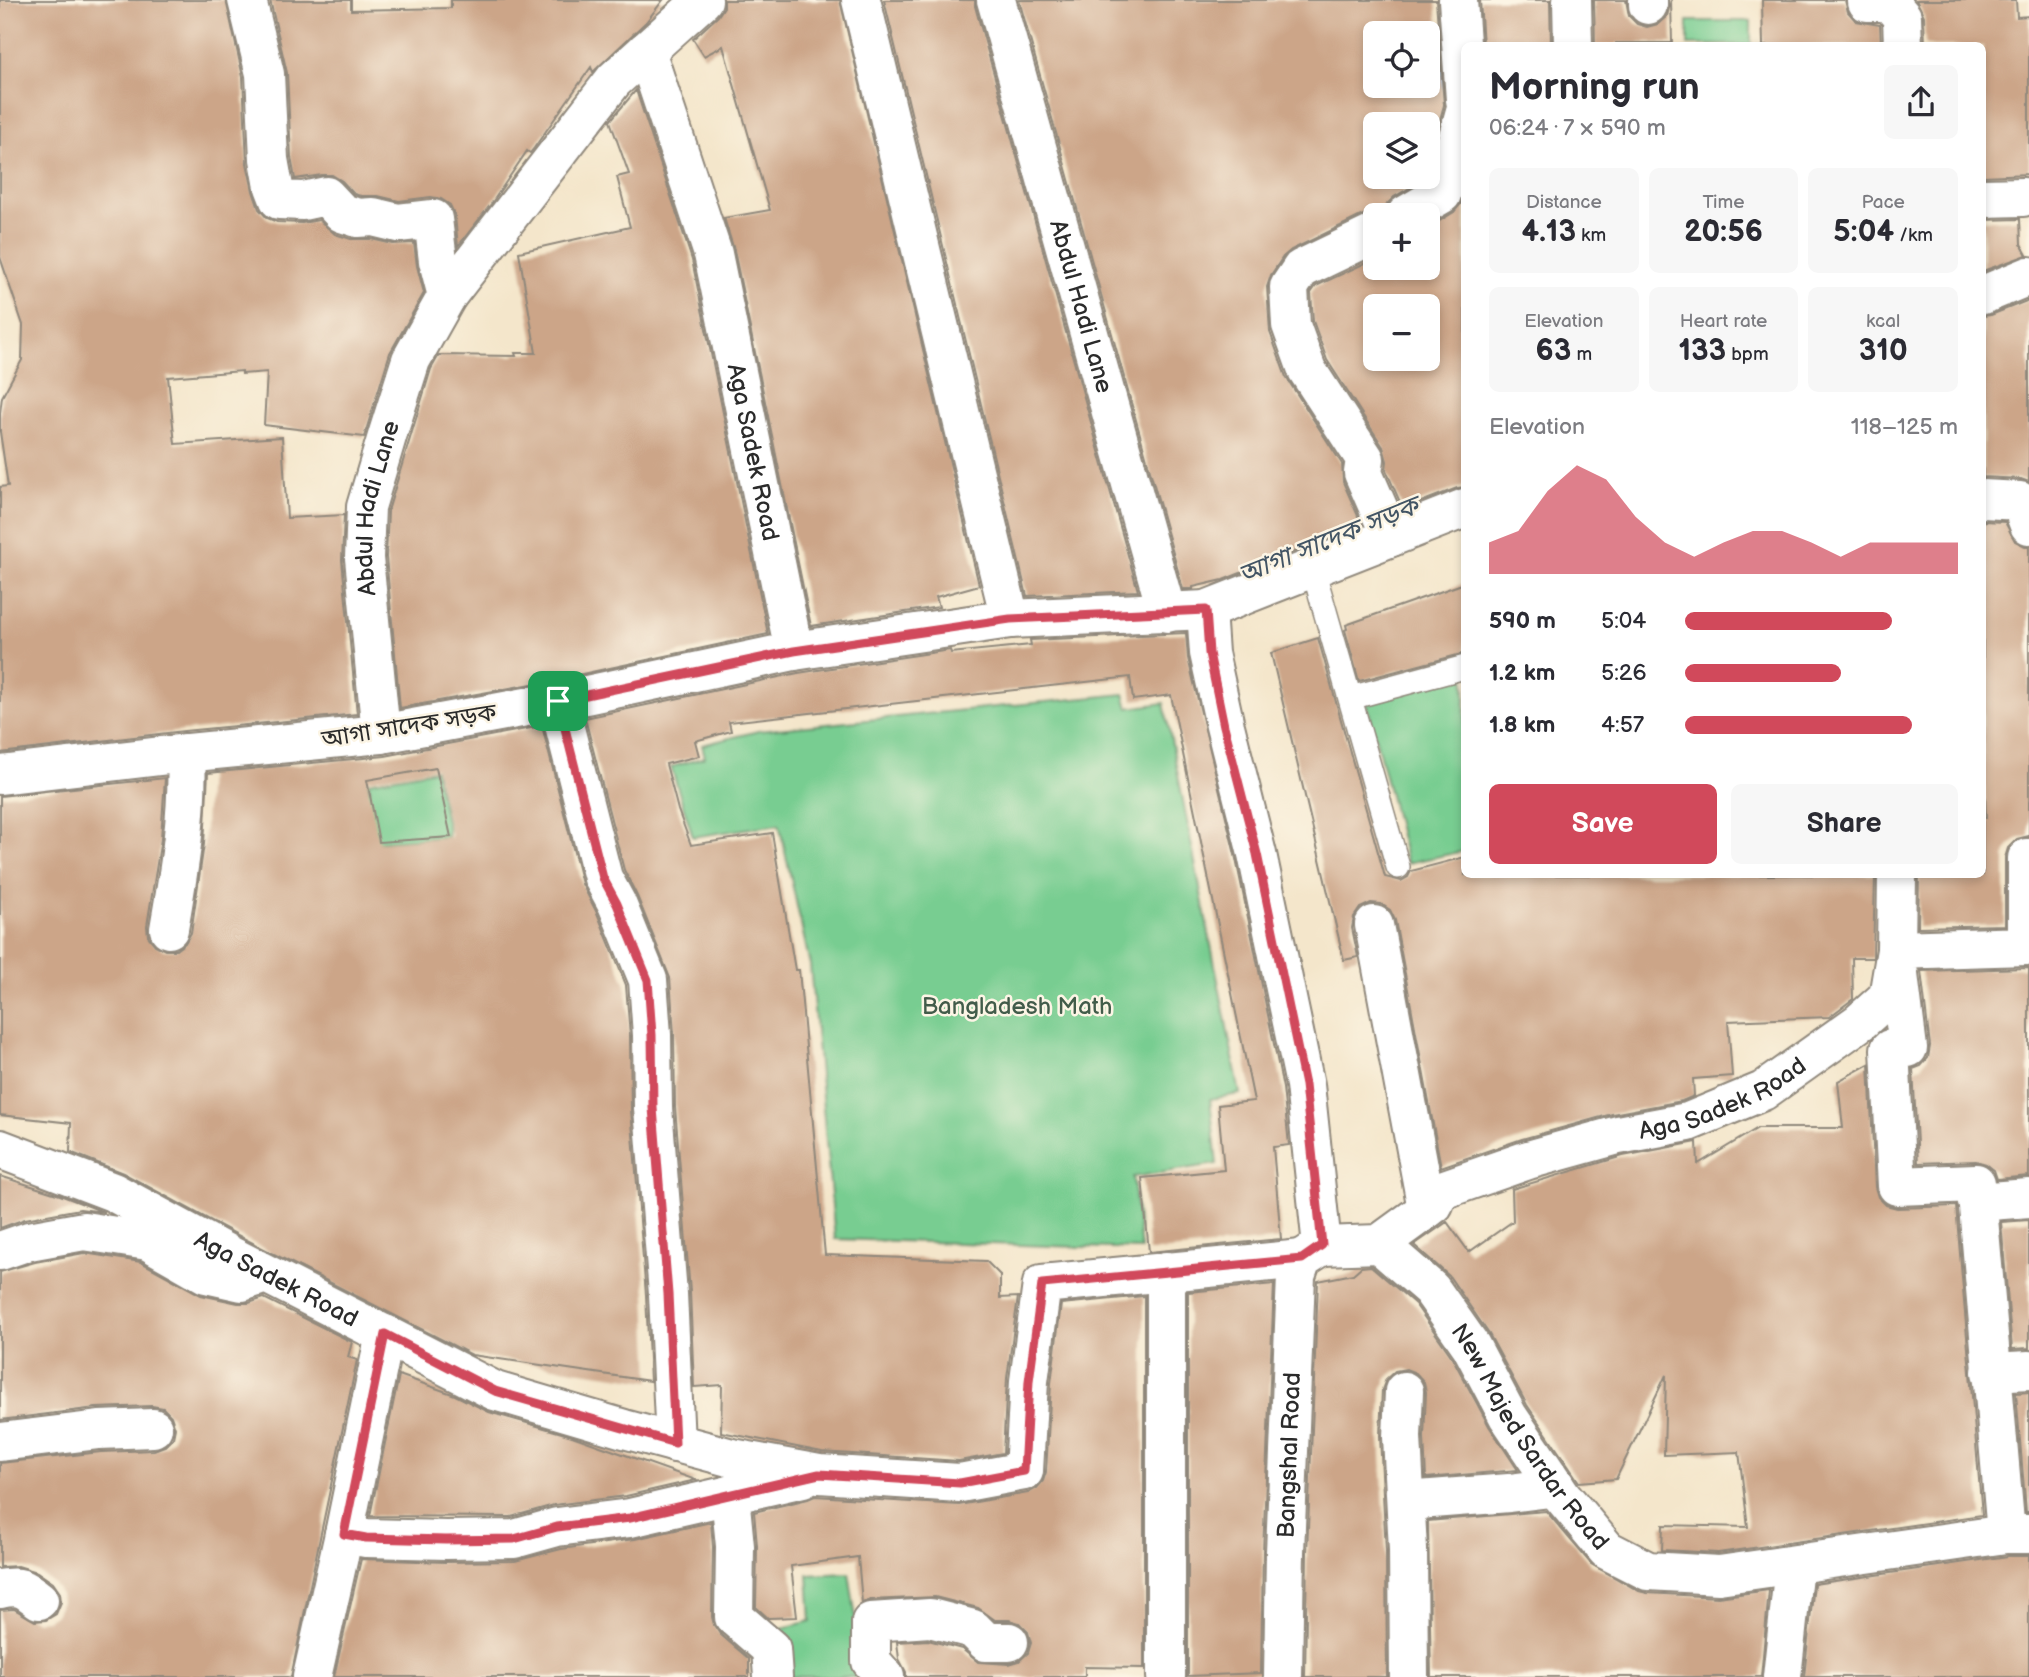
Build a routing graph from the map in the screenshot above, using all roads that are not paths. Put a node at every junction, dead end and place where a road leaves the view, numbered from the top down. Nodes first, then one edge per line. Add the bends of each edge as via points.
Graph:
1 (247, 0) edge
2 (703, 0) edge
3 (861, 0) edge
4 (996, 0) edge
5 (1458, 0) edge
6 (1572, 0) edge
7 (1867, 0) edge
8 (1573, 42) edge
9 (1903, 42) edge
10 (1461, 43) edge
11 (646, 51) junction
12 (1461, 125) edge
13 (2023, 197) dead end
14 (1986, 198) edge
15 (1427, 203) edge
16 (1363, 239) edge
17 (2029, 276) edge
18 (1986, 294) edge
19 (447, 296) junction
20 (1986, 499) edge
21 (1461, 510) edge
22 (2029, 525) edge
23 (1391, 537) junction
24 (1312, 569) junction
25 (1206, 610) junction
26 (1167, 613) junction
27 (1010, 619) junction
28 (794, 651) junction
29 (1461, 668) edge
30 (1350, 698) junction
31 (558, 701) junction
32 (381, 734) junction
33 (186, 753) junction
34 (0, 775) edge
35 (2029, 858) edge
36 (1398, 867) dead end
37 (1897, 878) edge
38 (1374, 925) dead end
39 (169, 929) dead end
40 (1896, 950) junction
41 (0, 1149) edge
42 (2029, 1198) edge
43 (1977, 1202) junction
44 (1427, 1209) junction
45 (1379, 1244) junction
46 (0, 1251) edge
47 (1312, 1252) junction
48 (1166, 1271) junction
49 (266, 1274) junction
50 (385, 1334) junction
51 (2029, 1370) edge
52 (1992, 1372) junction
53 (1404, 1391) dead end
54 (153, 1428) dead end
55 (0, 1442) edge
56 (675, 1443) junction
57 (819, 1474) junction
58 (1555, 1485) junction
59 (730, 1494) junction
60 (1406, 1501) junction
61 (344, 1534) junction
62 (2017, 1534) edge
63 (1794, 1565) junction
64 (0, 1589) edge
65 (40, 1600) dead end
66 (1009, 1643) dead end
67 (312, 1677) edge
68 (773, 1677) edge
69 (886, 1677) edge
70 (1166, 1677) edge
71 (1283, 1677) edge
72 (1409, 1677) edge
73 (1782, 1677) edge

1 - 19 street via 265,74 270,159 279,201 326,196 342,213 358,218 398,223 433,219
2 - 11 street, Abdul Hadi Lane
3 - 27 street
4 - 26 street, Abdul Hadi Lane
5 - 10 street
6 - 8 street
7 - 9 street via 1889,2 1902,17
11 - 19 street, Abdul Hadi Lane via 614,80
11 - 28 street, Aga Sadek Road via 713,254
12 - 15 street via 1442,194
13 - 14 street
16 - 23 street via 1301,269 1289,287 1291,325 1307,370 1365,459 1363,472
17 - 18 street
19 - 32 street, Abdul Hadi Lane via 411,360 366,507 364,558
20 - 22 street via 2020,501
21 - 23 street, আগা সাদেক সড়ক
23 - 24 street, আগা সাদেক সড়ক
24 - 25 street, আগা সাদেক সড়ক
24 - 30 lane
25 - 26 street, আগা সাদেক সড়ক
25 - 47 street via 1209,653 1224,726 1257,854 1305,1085
26 - 27 street, আগা সাদেক সড়ক
27 - 28 street, আগা সাদেক সড়ক
28 - 31 street, আগা সাদেক সড়ক
29 - 30 lane
30 - 36 lane
31 - 32 street, আগা সাদেক সড়ক
31 - 56 street via 603,878 648,980
32 - 33 street, আগা সাদেক সড়ক
33 - 34 street, আগা সাদেক সড়ক
33 - 39 street via 179,874
35 - 40 street via 2027,946
37 - 40 street, Aga Sadek Road
38 - 44 street
40 - 43 street via 1908,1048 1890,1049 1897,1186 1976,1183
40 - 44 street, Aga Sadek Road via 1888,997 1763,1091 1688,1122 1618,1135 1439,1191
41 - 49 street, Aga Sadek Road via 113,1192
42 - 43 street
43 - 52 street
44 - 45 street, Aga Sadek Road
45 - 47 street
45 - 58 street, New Majed Sardar Road via 1431,1289
46 - 49 street via 84,1231 148,1241 206,1274 242,1283
47 - 48 street
47 - 71 street, Bangshal Road via 1296,1276
48 - 57 street, Aga Sadek Road via 1042,1284 1029,1381 1024,1471 960,1483
48 - 70 street
49 - 50 street, Aga Sadek Road
50 - 56 street, Aga Sadek Road via 495,1391
50 - 61 street
51 - 52 street
52 - 62 street
53 - 60 street
54 - 55 street
56 - 57 street, Aga Sadek Road
57 - 59 street
58 - 60 street
58 - 63 street, New Majed Sardar Road via 1607,1550 1648,1571 1719,1575
59 - 61 street via 514,1539
59 - 68 street via 734,1617 771,1649
60 - 72 street
61 - 67 street
62 - 63 street, New Majed Sardar Road
63 - 73 street
64 - 65 street via 15,1586
66 - 69 street via 986,1642 973,1629 930,1618 871,1622 871,1661

